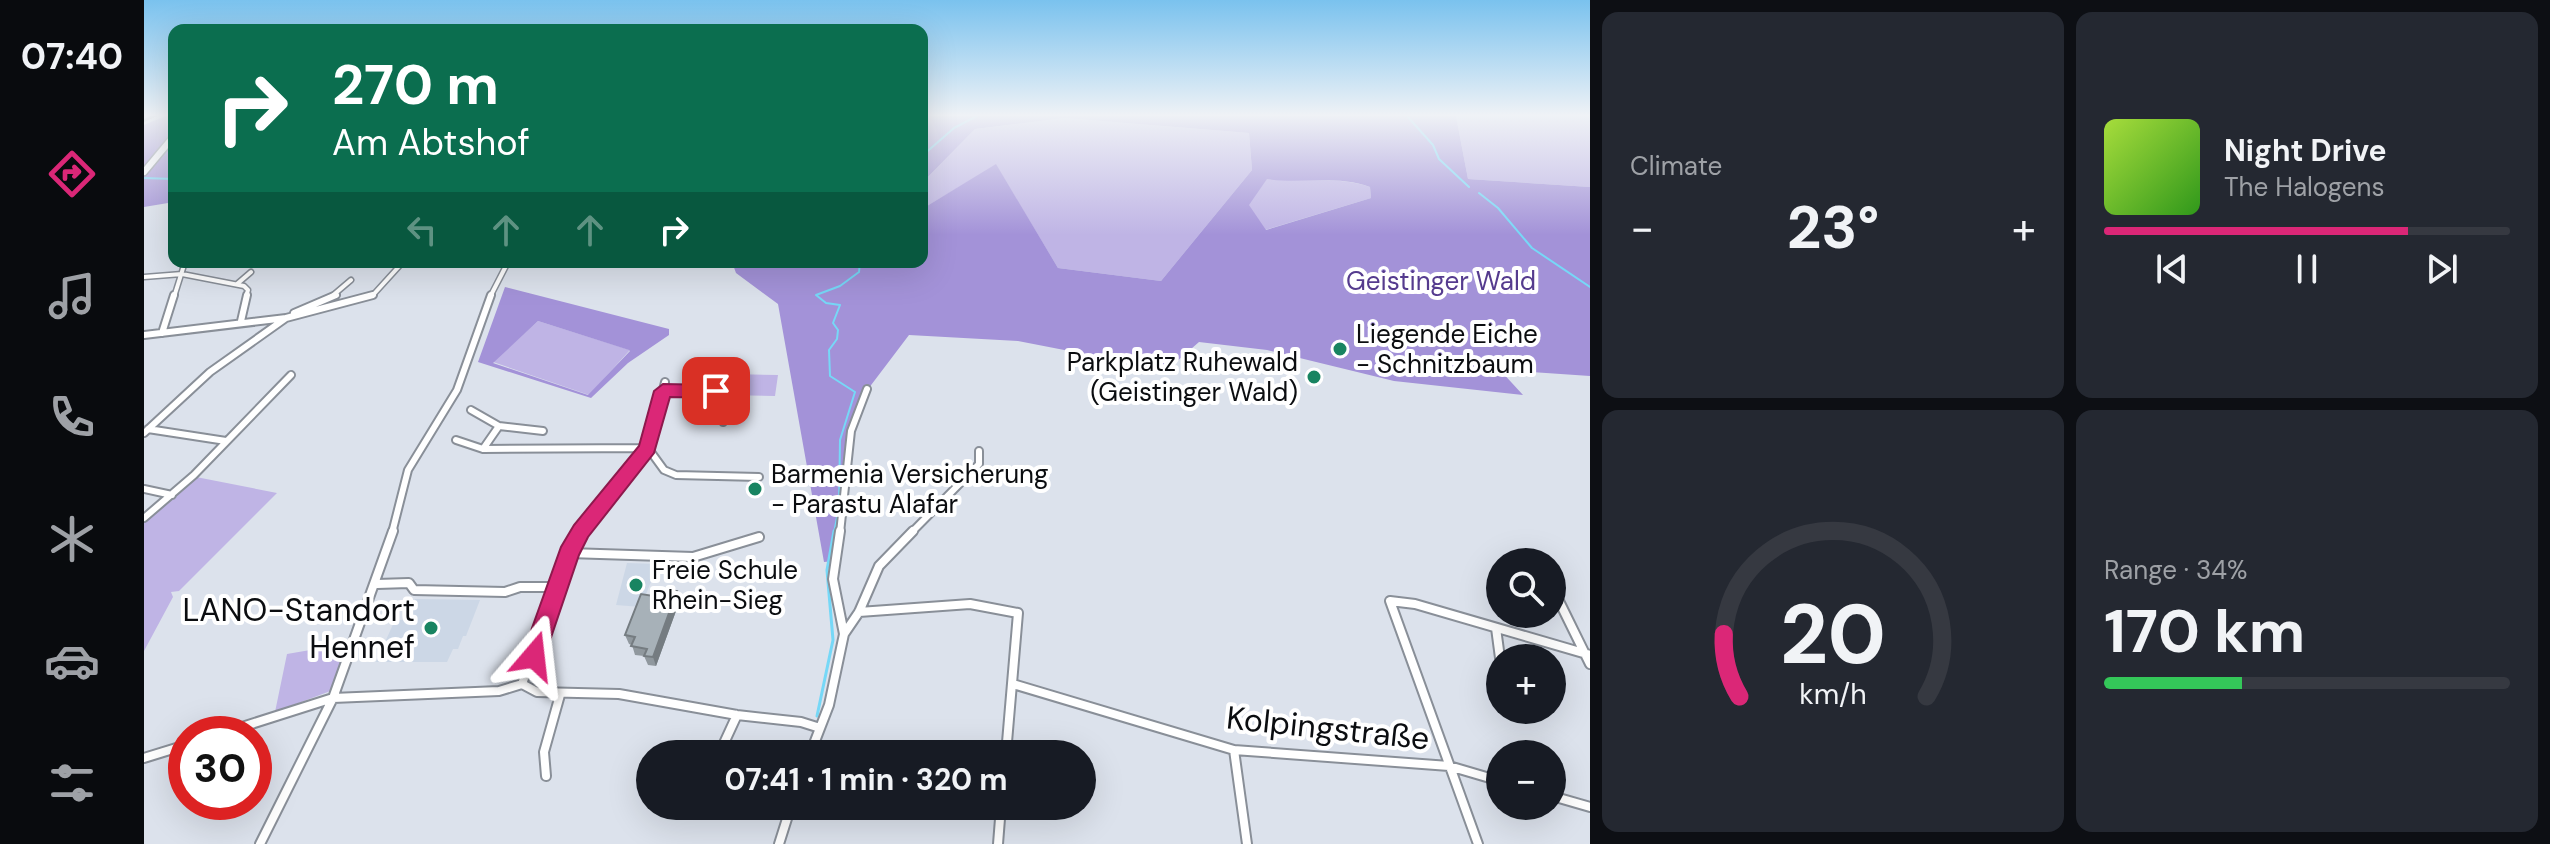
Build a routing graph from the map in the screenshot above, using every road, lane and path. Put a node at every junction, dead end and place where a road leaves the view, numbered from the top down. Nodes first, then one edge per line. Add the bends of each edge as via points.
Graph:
1 (158, 155) edge
2 (144, 172) edge
3 (184, 268) edge
4 (398, 268) edge
5 (504, 268) edge
6 (251, 272) dead end
7 (182, 274) junction
8 (144, 277) edge
9 (351, 280) dead end
10 (237, 284) junction
11 (289, 317) junction
12 (241, 321) junction
13 (162, 333) junction
14 (144, 335) edge
15 (291, 375) dead end
16 (867, 389) dead end
17 (471, 410) dead end
18 (723, 422) dead end
19 (499, 426) junction
20 (146, 431) edge
21 (543, 431) dead end
22 (456, 440) dead end
23 (226, 441) junction
24 (648, 448) junction
25 (483, 449) junction
26 (979, 451) dead end
27 (759, 477) dead end
28 (144, 489) edge
29 (172, 495) junction
30 (144, 518) edge
31 (759, 537) dead end
32 (569, 553) junction
33 (377, 584) junction
34 (555, 587) junction
35 (859, 612) junction
36 (1566, 614) edge
37 (1486, 625) edge
38 (1496, 628) joint
39 (844, 634) junction
40 (1498, 644) edge
41 (1588, 654) edge
42 (1590, 664) edge
43 (522, 684) junction
44 (1013, 684) junction
45 (560, 695) junction
46 (333, 698) junction
47 (737, 715) junction
48 (272, 717) edge
49 (820, 728) junction
50 (725, 740) edge
51 (815, 740) edge
52 (1007, 740) edge
53 (1234, 750) junction
54 (168, 751) edge
55 (144, 758) edge
56 (1449, 766) junction
57 (546, 776) dead end
58 (1486, 777) edge
59 (1566, 800) edge
60 (1590, 807) edge
61 (787, 820) edge
62 (1000, 820) edge
63 (260, 844) edge
64 (779, 844) edge
65 (998, 844) edge
66 (1247, 844) edge
67 (1478, 844) edge

1 - 2 main road
3 - 7 street
4 - 11 street via 373,295
5 - 33 street via 457,390 408,470
6 - 10 street
7 - 8 street
7 - 10 street
7 - 13 street
9 - 11 street via 337,295 302,306
10 - 12 street via 248,290
11 - 12 street
11 - 20 street via 210,372
12 - 13 street
13 - 14 street
15 - 23 street
16 - 39 street via 849,434 834,563
17 - 19 street
18 - 24 street via 716,391 664,386
19 - 21 street
19 - 25 street
20 - 23 street
22 - 25 street
23 - 29 street
24 - 25 street
24 - 27 street via 664,470 676,475 744,481
24 - 32 street
26 - 35 street via 979,464 879,566
28 - 29 street
29 - 30 street
31 - 32 street via 693,557
32 - 34 street
33 - 34 street via 505,592
33 - 46 street
34 - 43 street
35 - 39 street
35 - 44 street via 970,604 1018,613
36 - 41 street
37 - 56 street via 1390,601
38 - 40 street
38 - 41 street
39 - 49 street
41 - 42 street
43 - 45 street
43 - 46 street via 499,691
44 - 52 street
44 - 53 street, Kolpingstraße
45 - 47 street via 611,693
45 - 57 street via 544,752
46 - 48 street
46 - 63 street
47 - 49 street
47 - 50 street
49 - 51 street
53 - 56 street, Kolpingstraße
53 - 66 street
54 - 55 street
56 - 58 street, Kolpingstraße
56 - 67 street
59 - 60 street
61 - 64 street
62 - 65 street

